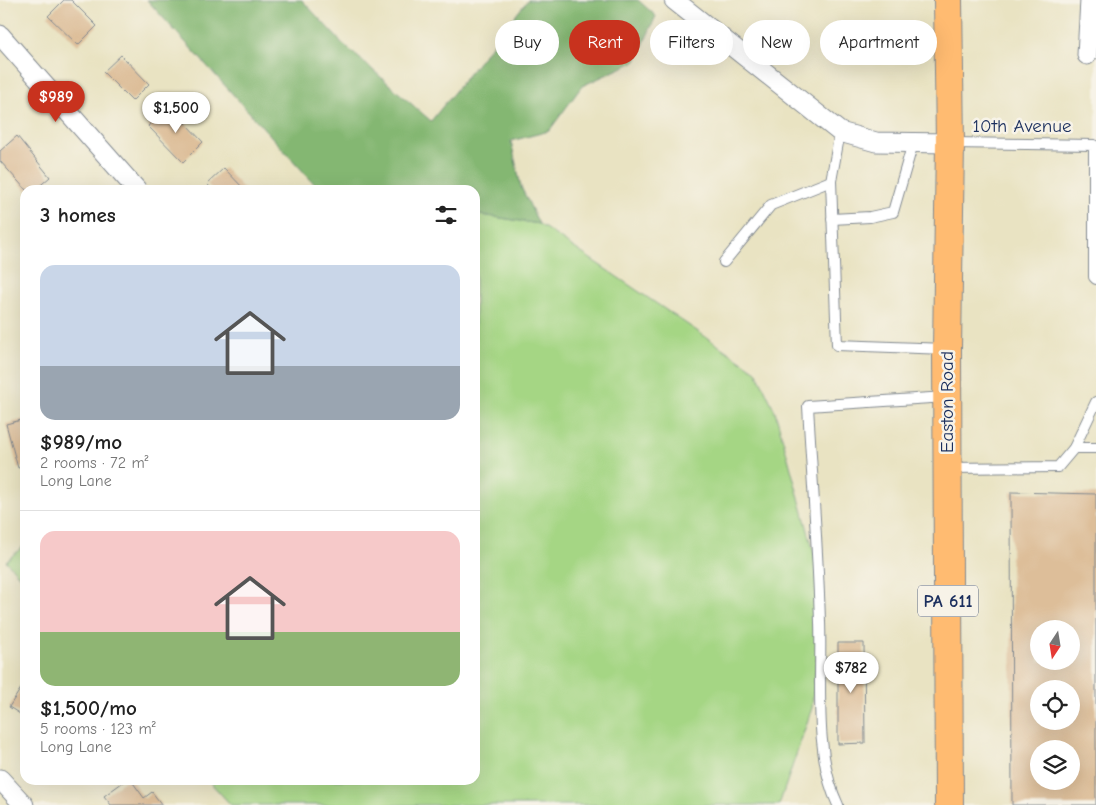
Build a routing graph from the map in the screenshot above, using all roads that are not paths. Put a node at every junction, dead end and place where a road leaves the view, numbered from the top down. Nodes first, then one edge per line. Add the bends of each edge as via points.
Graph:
1 (674, 0) edge
2 (948, 0) edge
3 (1090, 0) edge
4 (0, 35) edge
5 (1087, 55) dead end
6 (840, 132) junction
7 (913, 143) junction
8 (950, 143) junction
9 (831, 180) junction
10 (133, 185) edge
11 (832, 219) junction
12 (724, 262) dead end
13 (1096, 279) edge
14 (947, 348) junction
15 (947, 397) junction
16 (1096, 402) edge
17 (1074, 448) junction
18 (1096, 448) edge
19 (948, 468) junction
20 (0, 779) edge
21 (24, 805) edge
22 (838, 805) edge
23 (949, 805) edge

1 - 6 street
2 - 8 highway, Easton Road / PA 611
3 - 5 street
4 - 10 street
6 - 7 street via 876,142
6 - 9 lane
7 - 8 street
7 - 11 lane via 893,212
8 - 13 lane, 10th Avenue via 1094,145
8 - 14 highway, Easton Road / PA 611
9 - 11 lane
9 - 12 lane via 772,205
11 - 14 lane via 837,345
14 - 15 highway, Easton Road / PA 611
15 - 19 highway, Easton Road / PA 611
15 - 22 lane via 808,406 820,622 822,730 829,785
16 - 17 lane
17 - 18 lane
17 - 19 lane via 1058,467
19 - 23 highway, Easton Road / PA 611
20 - 21 street

